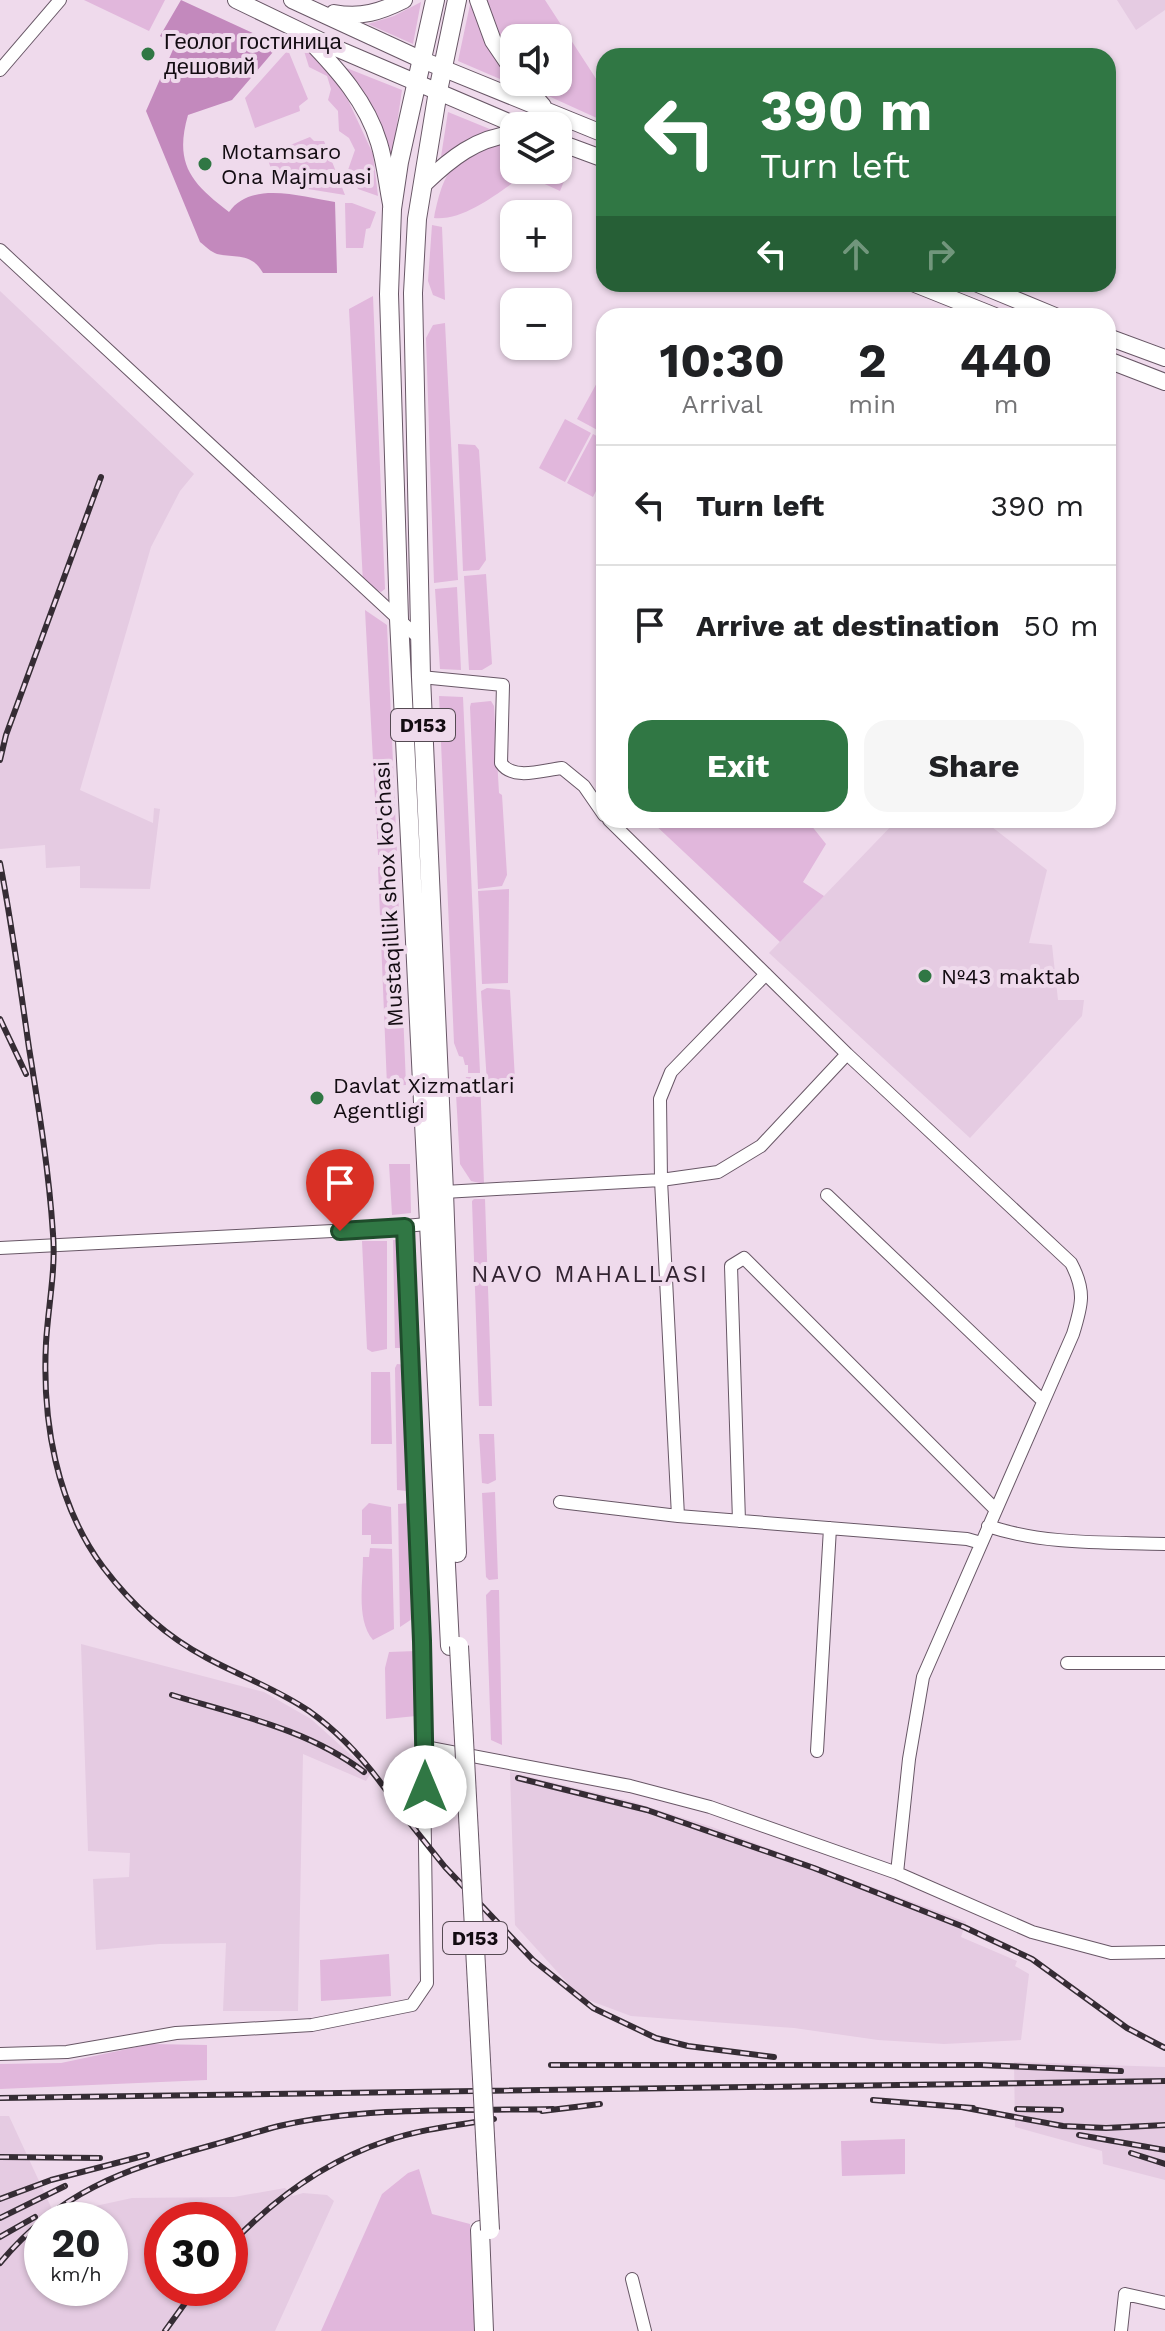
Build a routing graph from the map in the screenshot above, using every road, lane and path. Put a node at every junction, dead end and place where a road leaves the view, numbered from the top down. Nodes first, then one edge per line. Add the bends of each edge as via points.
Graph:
1 (60, 0) edge
2 (236, 0) edge
3 (292, 0) edge
4 (404, 0) edge
5 (435, 0) edge
6 (457, 0) edge
7 (478, 0) edge
8 (314, 10) junction
9 (299, 30) junction
10 (500, 51) edge
11 (420, 59) junction
12 (444, 68) junction
13 (0, 70) edge
14 (416, 82) junction
15 (438, 91) junction
16 (534, 96) edge
17 (546, 110) junction
18 (500, 118) edge
19 (596, 131) edge
20 (500, 135) edge
21 (572, 147) edge
22 (596, 156) edge
23 (424, 184) junction
24 (392, 209) junction
25 (0, 250) edge
26 (935, 292) edge
27 (997, 292) edge
28 (975, 308) edge
29 (1036, 308) edge
30 (1116, 340) edge
31 (1165, 358) edge
32 (1116, 363) edge
33 (1165, 382) edge
34 (399, 619) junction
35 (420, 639) junction
36 (411, 677) junction
37 (596, 803) edge
38 (617, 828) edge
39 (766, 974) junction
40 (847, 1054) junction
41 (661, 1180) junction
42 (444, 1192) junction
43 (827, 1195) dead end
44 (427, 1224) junction
45 (405, 1227) junction
46 (0, 1248) edge
47 (443, 1367) junction
48 (1042, 1400) junction
49 (560, 1502) dead end
50 (995, 1509) junction
51 (678, 1516) junction
52 (739, 1521) junction
53 (988, 1526) junction
54 (830, 1528) junction
55 (981, 1543) junction
56 (1165, 1544) edge
57 (1067, 1663) dead end
58 (1165, 1663) edge
59 (425, 1747) junction
60 (817, 1751) dead end
61 (897, 1873) junction
62 (1165, 1952) edge
63 (0, 2054) edge
64 (485, 2230) junction
65 (632, 2279) dead end
66 (1165, 2303) edge
67 (484, 2331) edge
68 (496, 2331) edge
69 (645, 2331) edge
70 (1121, 2331) edge

1 - 13 street
2 - 9 main road
3 - 8 main road
4 - 8 main road via 359,16
5 - 11 main road, Mustaqillik shox ko'chasi
6 - 12 main road, Mustaqillik shox ko'chasi
7 - 10 main road
8 - 11 main road
9 - 14 main road
9 - 24 main road via 362,105 379,142
11 - 12 main road
11 - 14 main road, Mustaqillik shox ko'chasi / D153
12 - 15 main road, Mustaqillik shox ko'chasi / D153
12 - 17 main road
14 - 15 main road
14 - 24 main road, Mustaqillik shox ko'chasi / D153
15 - 18 main road
15 - 23 main road, Mustaqillik shox ko'chasi / D153
16 - 17 main road
17 - 19 main road
20 - 23 main road via 467,147
21 - 22 main road
23 - 35 main road, Mustaqillik shox ko'chasi / D153 via 413,293
24 - 34 main road, Mustaqillik shox ko'chasi / D153 via 389,294
25 - 34 street
26 - 28 main road
27 - 29 main road
30 - 31 main road
32 - 33 main road
34 - 35 street
34 - 36 main road, Mustaqillik shox ko'chasi / D153
35 - 36 main road, Mustaqillik shox ko'chasi / D153
36 - 37 street via 503,685 501,763 513,773 562,768
36 - 42 main road, Mustaqillik shox ko'chasi / D153
36 - 44 main road, Mustaqillik shox ko'chasi / D153
38 - 39 street
39 - 40 street
39 - 41 street via 671,1072 660,1099
40 - 41 street via 761,1146 718,1172
40 - 48 street via 1071,1263 1080,1280 1082,1304
41 - 42 street
41 - 51 street
42 - 47 main road, Mustaqillik shox ko'chasi / D153
43 - 48 street
44 - 45 street
44 - 47 main road, Mustaqillik shox ko'chasi / D153
45 - 46 street
45 - 59 street
47 - 64 main road, Mustaqillik shox ko'chasi / D153
48 - 50 street
49 - 51 street
50 - 52 street via 744,1258 731,1266
50 - 53 street
51 - 52 street
52 - 54 street
53 - 55 street
53 - 56 street via 1049,1540
54 - 55 street
54 - 60 street
55 - 61 street via 923,1677
57 - 58 street
59 - 61 street via 630,1786 710,1807
59 - 63 street via 427,1983 412,2005 312,2025 176,2033 67,2052
61 - 62 street via 1032,1932 1111,1953
64 - 67 main road, D153
64 - 68 main road, D153
65 - 69 street
66 - 70 street via 1125,2294

